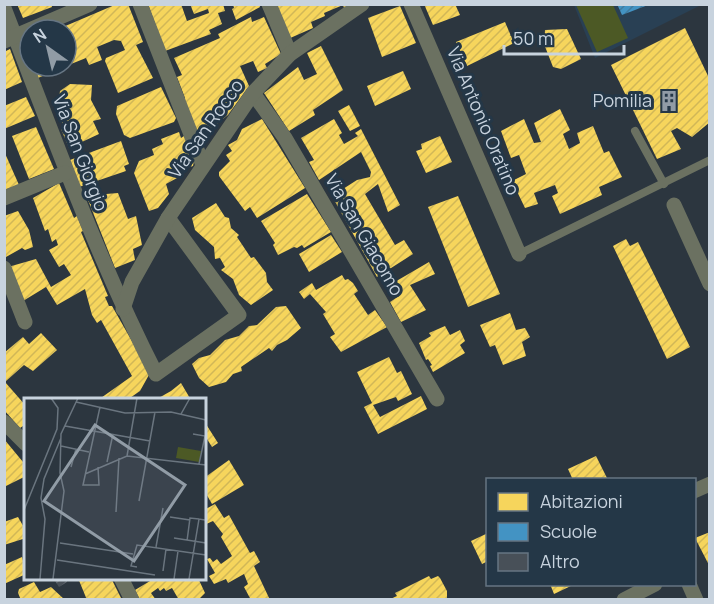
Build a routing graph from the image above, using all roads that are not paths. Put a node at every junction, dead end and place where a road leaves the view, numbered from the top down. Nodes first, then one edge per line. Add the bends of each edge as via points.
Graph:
1 (90, 4) edge
2 (141, 4) edge
3 (269, 4) edge
4 (362, 4) edge
5 (411, 4) edge
6 (4, 8) edge
7 (10, 38) edge
8 (290, 54) junction
9 (253, 93) junction
10 (635, 131) dead end
11 (710, 160) edge
12 (203, 165) junction
13 (65, 173) junction
14 (664, 184) junction
15 (4, 198) edge
16 (675, 206) dead end
17 (168, 218) junction
18 (519, 254) joint
19 (4, 268) edge
20 (710, 284) edge
21 (123, 309) junction
22 (24, 322) dead end
23 (437, 399) dead end
24 (4, 422) edge
25 (24, 442) edge
26 (710, 484) edge
27 (696, 491) edge
28 (122, 580) edge
29 (653, 586) edge
30 (689, 586) edge
31 (132, 600) edge
32 (624, 600) edge
33 (696, 600) edge

1 - 7 street
2 - 12 street
3 - 8 street
4 - 8 street, Via San Rocco
5 - 18 street, Via Antonio Oratino
6 - 7 street, Via San Giorgio
7 - 13 street, Via San Giorgio
8 - 9 street, Via San Rocco
9 - 12 street, Via San Rocco
9 - 23 street, Via San Giacomo via 285,138
10 - 14 lane
11 - 14 lane
12 - 17 street, Via San Rocco
13 - 15 street
13 - 21 street, Via San Giorgio
14 - 18 lane
16 - 20 street
17 - 21 street, Via San Rocco via 132,282
17 - 21 street, Via San Giorgio via 239,315 156,374
19 - 22 street
24 - 25 street
26 - 27 street
28 - 31 street
29 - 32 street
30 - 33 street

